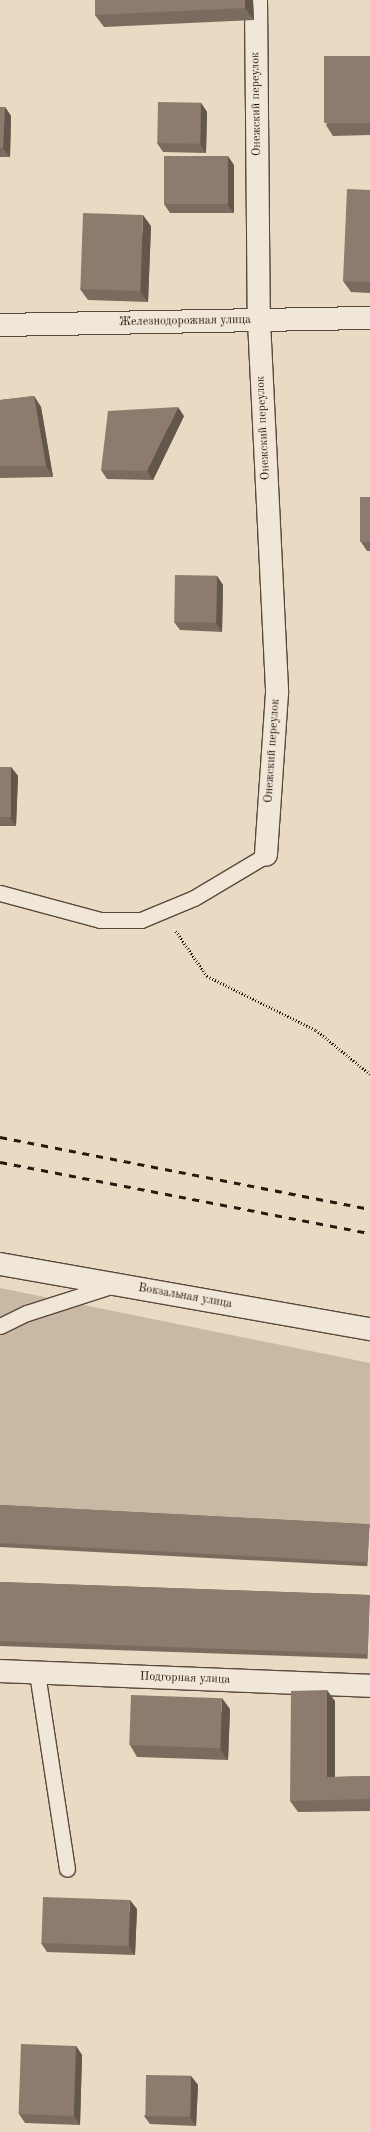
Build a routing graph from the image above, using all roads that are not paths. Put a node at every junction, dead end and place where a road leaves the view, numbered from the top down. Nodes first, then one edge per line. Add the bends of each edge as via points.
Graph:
1 (256, 0) edge
2 (370, 318) edge
3 (260, 321) junction
4 (0, 325) edge
5 (266, 854) joint
6 (0, 893) edge
7 (0, 1264) edge
8 (114, 1285) junction
9 (0, 1326) edge
10 (370, 1329) edge
11 (0, 1671) edge
12 (37, 1673) junction
13 (370, 1686) edge
14 (67, 1869) dead end

1 - 3 street, Онежский переулок
2 - 3 street, Железнодорожная улица
3 - 4 street, Железнодорожная улица
3 - 5 street, Онежский переулок via 277,693
5 - 6 lane via 194,898 141,920 100,920
7 - 8 street, Вокзальная улица
8 - 9 lane via 27,1313
8 - 10 street, Вокзальная улица
11 - 12 street, Подгорная улица
12 - 13 street, Подгорная улица
12 - 14 lane

